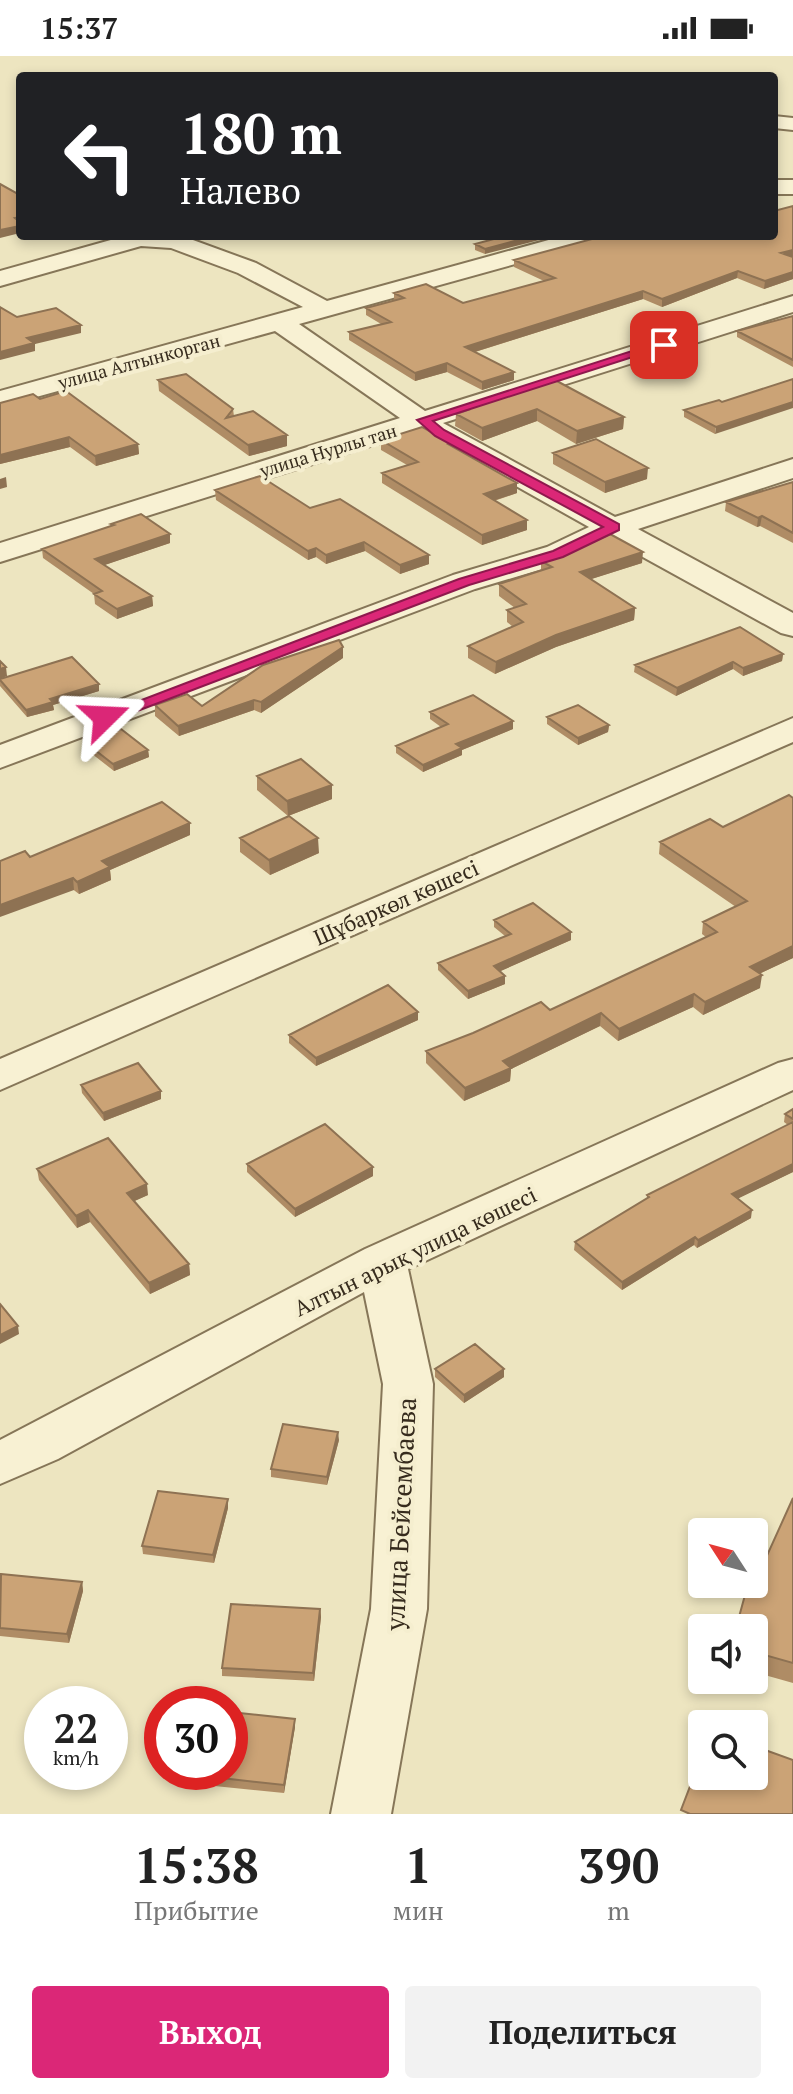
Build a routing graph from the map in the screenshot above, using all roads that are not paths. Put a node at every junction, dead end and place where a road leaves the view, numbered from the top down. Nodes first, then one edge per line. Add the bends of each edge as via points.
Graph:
1 (136, 240) edge
2 (157, 240) edge
3 (575, 240) edge
4 (0, 279) edge
5 (793, 304) edge
6 (322, 309) junction
7 (279, 322) junction
8 (0, 399) edge
9 (423, 420) junction
10 (793, 468) edge
11 (614, 527) junction
12 (0, 553) edge
13 (793, 626) edge
14 (793, 710) edge
15 (793, 729) edge
16 (0, 757) edge
17 (0, 1051) edge
18 (793, 1073) edge
19 (0, 1076) edge
20 (382, 1261) junction
21 (0, 1463) edge
22 (361, 1814) edge

1 - 4 street
2 - 6 street via 174,241 247,268
3 - 6 street, улица Алтынкорган
5 - 9 street, улица Нурлы тан
6 - 7 street, улица Алтынкорган
7 - 8 street, улица Алтынкорган
7 - 9 street
9 - 11 street
9 - 12 street, улица Нурлы тан
10 - 11 street
11 - 13 street
11 - 16 street via 558,554 464,582
14 - 17 street, Шұбаркөл көшесі
15 - 19 street, Шұбаркөл көшесі
18 - 20 street, Алтын арық улица көшесі
20 - 21 street, Алтын арық улица көшесі
20 - 22 street, улица Бейсембаева via 408,1384 399,1609

